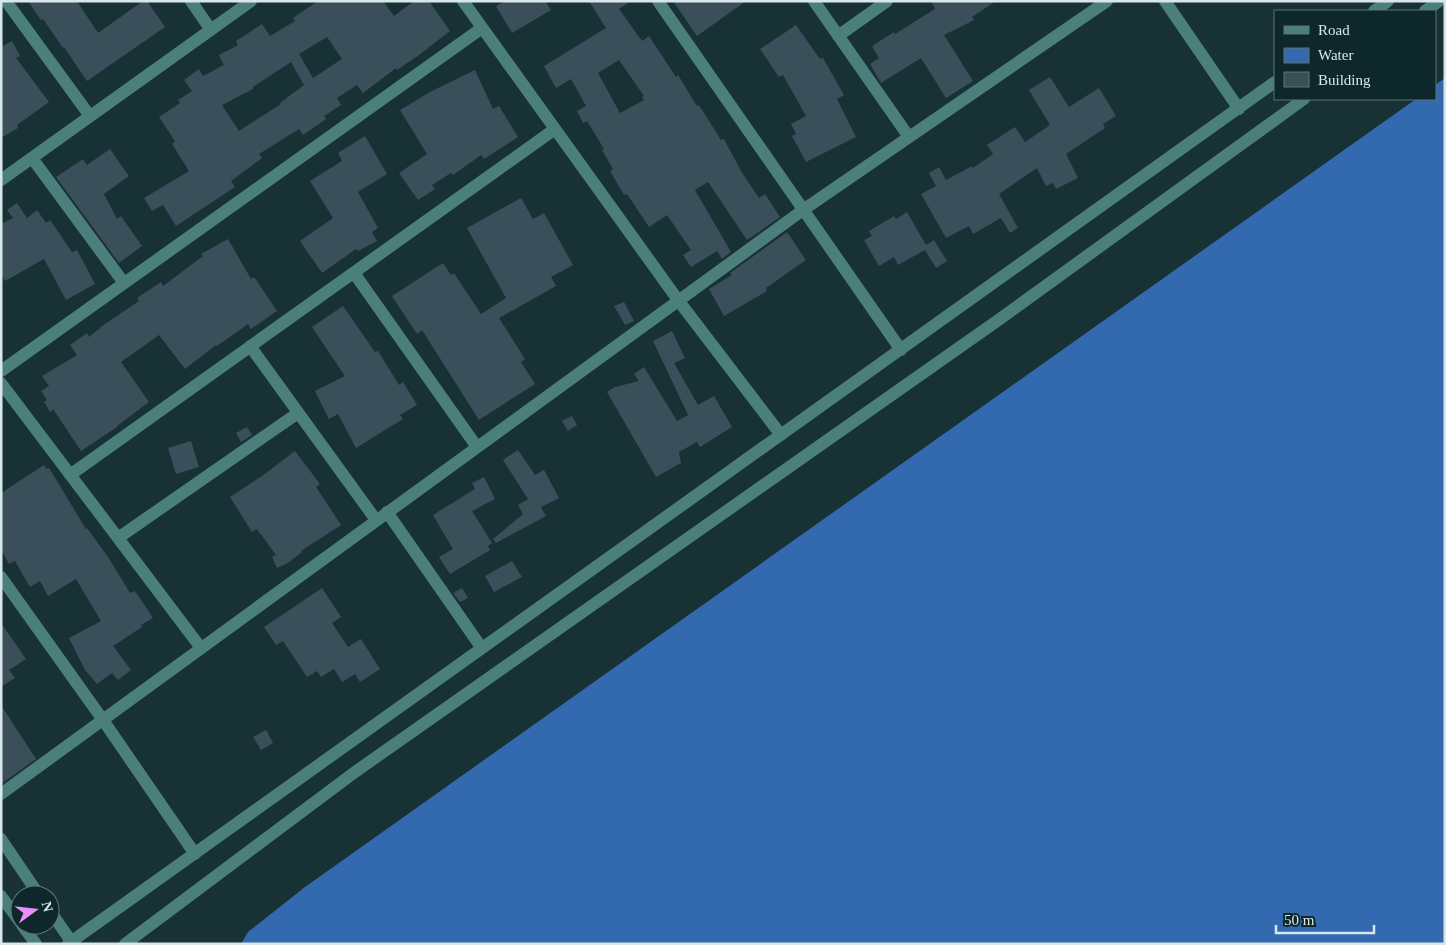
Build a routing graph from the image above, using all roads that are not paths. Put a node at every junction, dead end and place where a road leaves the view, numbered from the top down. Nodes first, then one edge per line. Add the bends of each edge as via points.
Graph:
1 (6, 1) edge
2 (191, 1) edge
3 (251, 1) edge
4 (463, 1) edge
5 (658, 1) edge
6 (814, 1) edge
7 (887, 1) edge
8 (1107, 1) edge
9 (1165, 1) edge
10 (1388, 1) edge
11 (1439, 1) edge
12 (1375, 10) edge
13 (1426, 10) edge
14 (482, 28) junction
15 (211, 30) junction
16 (838, 36) junction
17 (1274, 83) edge
18 (1303, 100) edge
19 (1239, 108) junction
20 (90, 116) junction
21 (555, 129) junction
22 (909, 137) junction
23 (32, 158) junction
24 (1, 180) edge
25 (803, 210) junction
26 (354, 272) junction
27 (124, 283) junction
28 (678, 300) junction
29 (250, 346) junction
30 (901, 350) junction
31 (1, 371) edge
32 (1, 382) edge
33 (298, 413) junction
34 (781, 436) junction
35 (477, 447) junction
36 (70, 475) junction
37 (387, 512) junction
38 (376, 520) junction
39 (118, 538) junction
40 (1, 577) edge
41 (481, 647) junction
42 (200, 648) junction
43 (103, 720) junction
44 (1, 794) edge
45 (1, 839) edge
46 (194, 854) junction
47 (32, 885) edge
48 (1, 896) edge
49 (10, 909) edge
50 (60, 927) edge
51 (70, 943) edge
52 (125, 944) edge

1 - 20 street
2 - 15 street
3 - 15 street
4 - 14 street
5 - 25 street
6 - 16 street
7 - 16 street
8 - 22 street
9 - 19 street
10 - 12 street
11 - 13 street
14 - 21 street
14 - 27 street
15 - 20 street
16 - 22 street
17 - 19 street
18 - 52 street via 997,321 355,772
19 - 30 street
20 - 23 street
21 - 26 street
21 - 28 street
22 - 25 street
23 - 24 street
23 - 27 street
25 - 28 street
25 - 30 street
26 - 29 street
26 - 35 street
27 - 31 street
28 - 34 street
28 - 35 street
29 - 33 street
29 - 36 street
30 - 34 street
32 - 36 street
33 - 38 street
33 - 39 street
34 - 41 street
35 - 37 street
36 - 39 street
37 - 38 street
37 - 41 street
38 - 42 street
39 - 42 street
40 - 43 street
41 - 46 street
42 - 43 street
43 - 44 street
43 - 46 street
45 - 47 street
46 - 51 street
48 - 49 street
50 - 51 street

